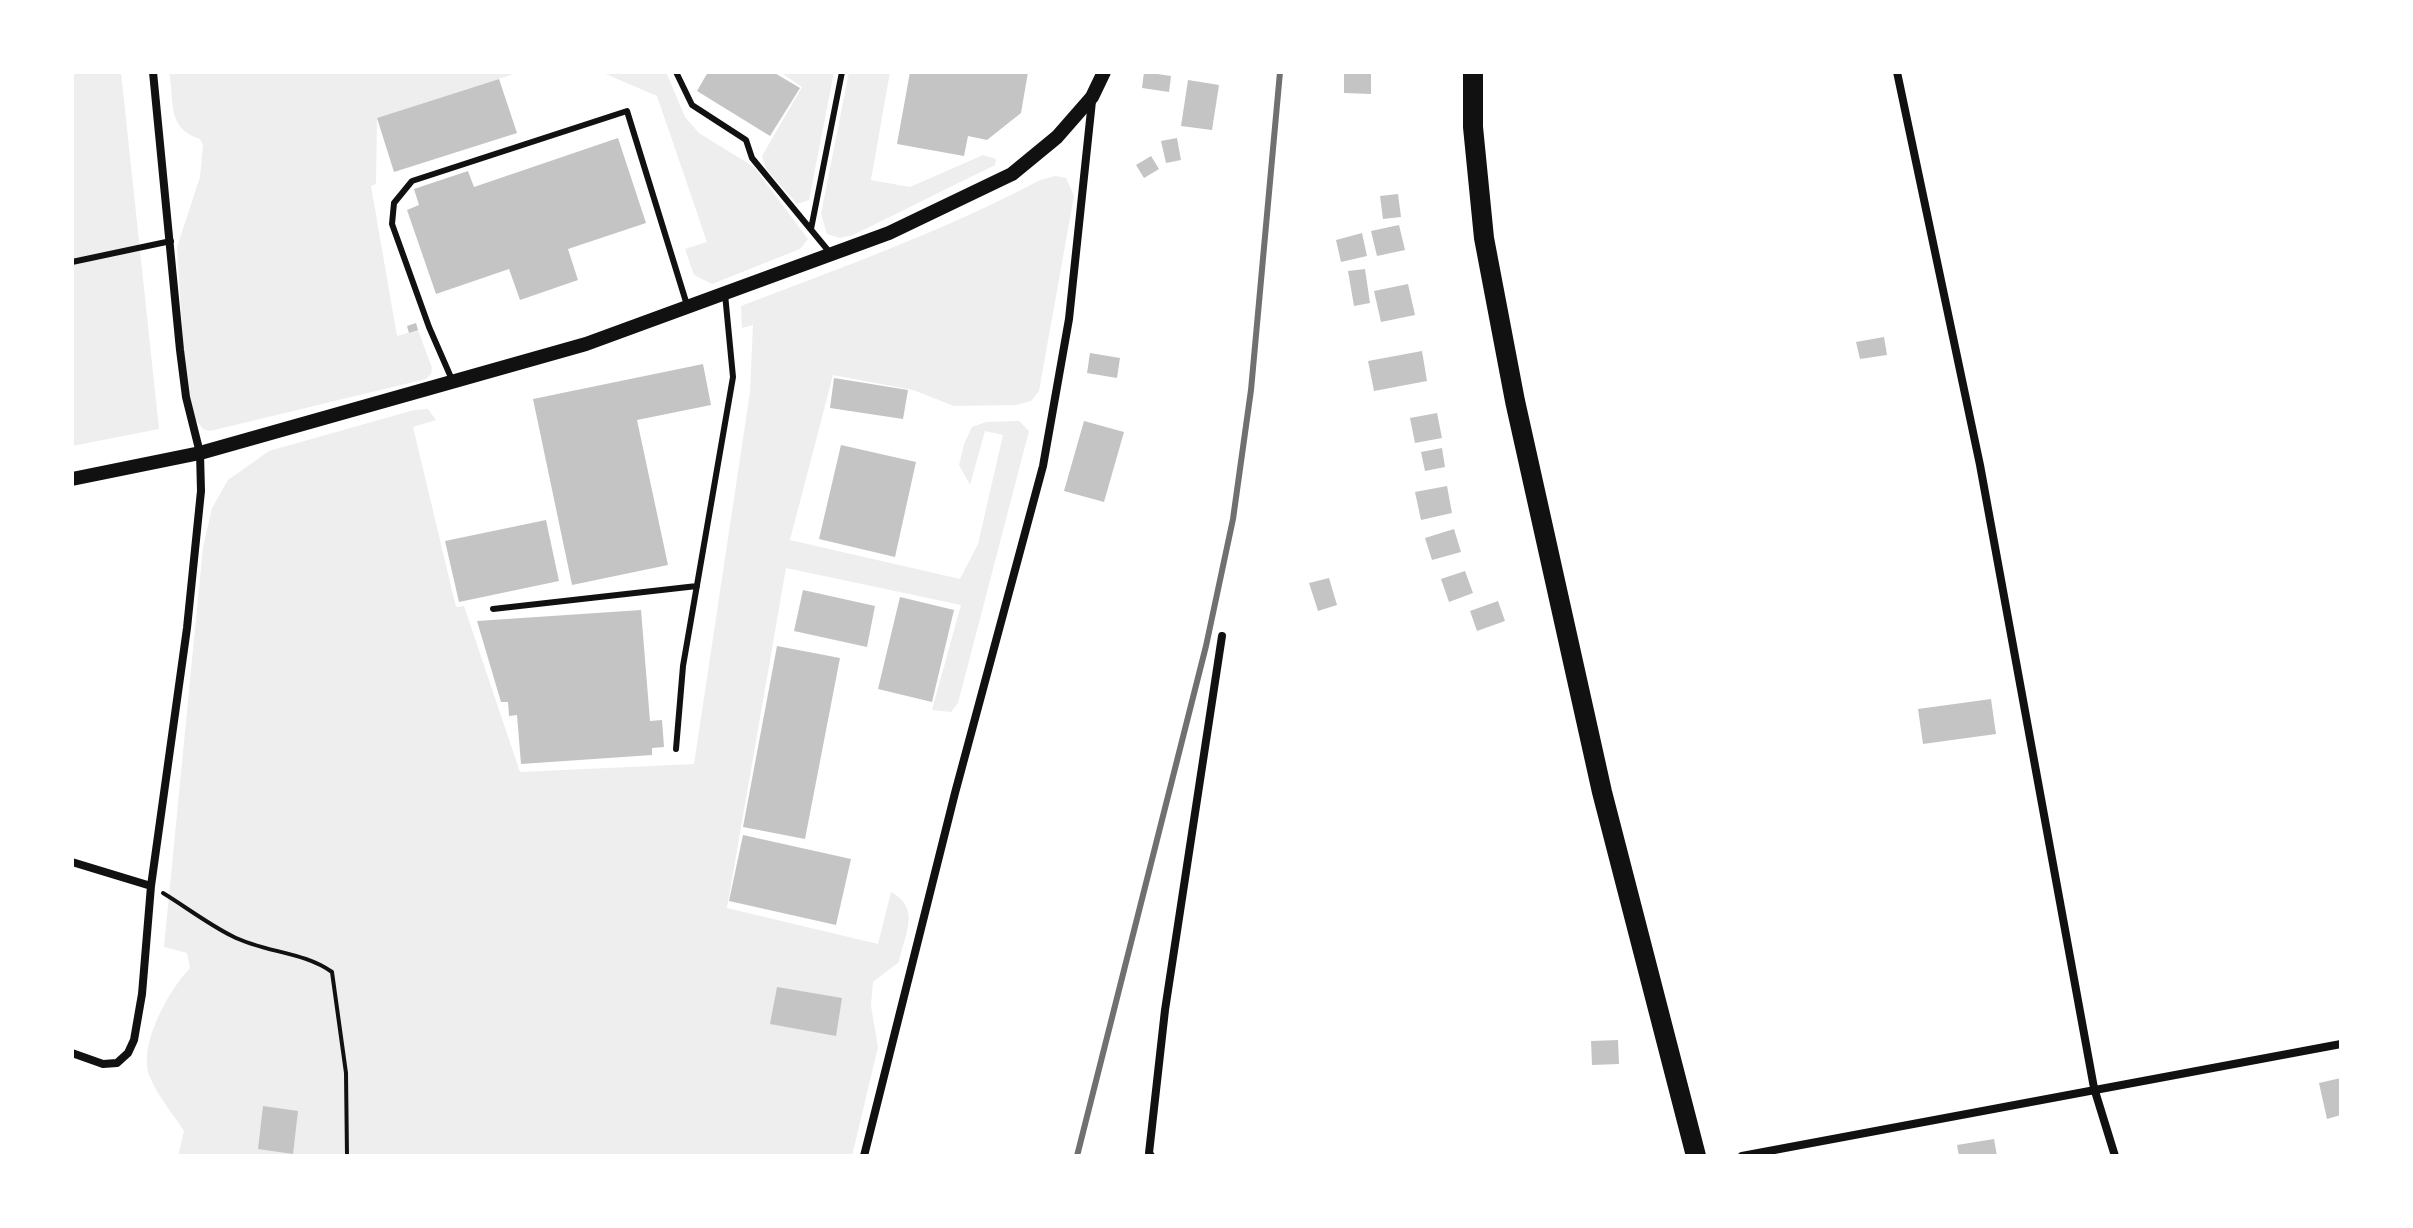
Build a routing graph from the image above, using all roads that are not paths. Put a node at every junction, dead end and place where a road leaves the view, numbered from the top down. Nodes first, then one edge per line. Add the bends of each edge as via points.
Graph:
1 (153, 72) edge
2 (676, 72) edge
3 (842, 72) edge
4 (1104, 72) edge
5 (1473, 72) edge
6 (1897, 72) edge
7 (1092, 97) junction
8 (811, 229) junction
9 (171, 241) junction
10 (831, 254) junction
11 (72, 262) edge
12 (725, 294) junction
13 (688, 308) junction
14 (453, 383) junction
15 (200, 453) junction
16 (72, 479) edge
17 (697, 586) junction
18 (493, 609) dead end
19 (1222, 636) dead end
20 (676, 749) dead end
21 (72, 862) edge
22 (151, 886) junction
23 (2341, 1044) edge
24 (72, 1053) edge
25 (2094, 1088) junction
26 (864, 1156) edge
27 (1151, 1156) edge
28 (1696, 1156) edge
29 (1742, 1156) edge
30 (2115, 1156) edge

1 - 9 street
2 - 8 lane via 692,105 746,140 752,158
3 - 8 lane
4 - 7 street
5 - 28 main road via 1484,238 1515,401 1602,792
6 - 25 street via 1980,465
7 - 10 street via 1057,137 1012,174 889,233
7 - 26 street via 1069,319 1043,466
8 - 10 lane
9 - 11 lane
9 - 15 street via 186,397
10 - 12 street
12 - 13 street
12 - 17 lane via 733,377
13 - 14 street
13 - 14 lane via 627,111 412,181 394,203 392,224
14 - 15 street
15 - 16 street
15 - 22 street via 187,628
17 - 18 lane
17 - 20 lane
19 - 27 street via 1165,1010
21 - 22 street
22 - 24 street via 142,994 128,1053 117,1063 103,1064
23 - 25 street
25 - 29 street
25 - 30 street

